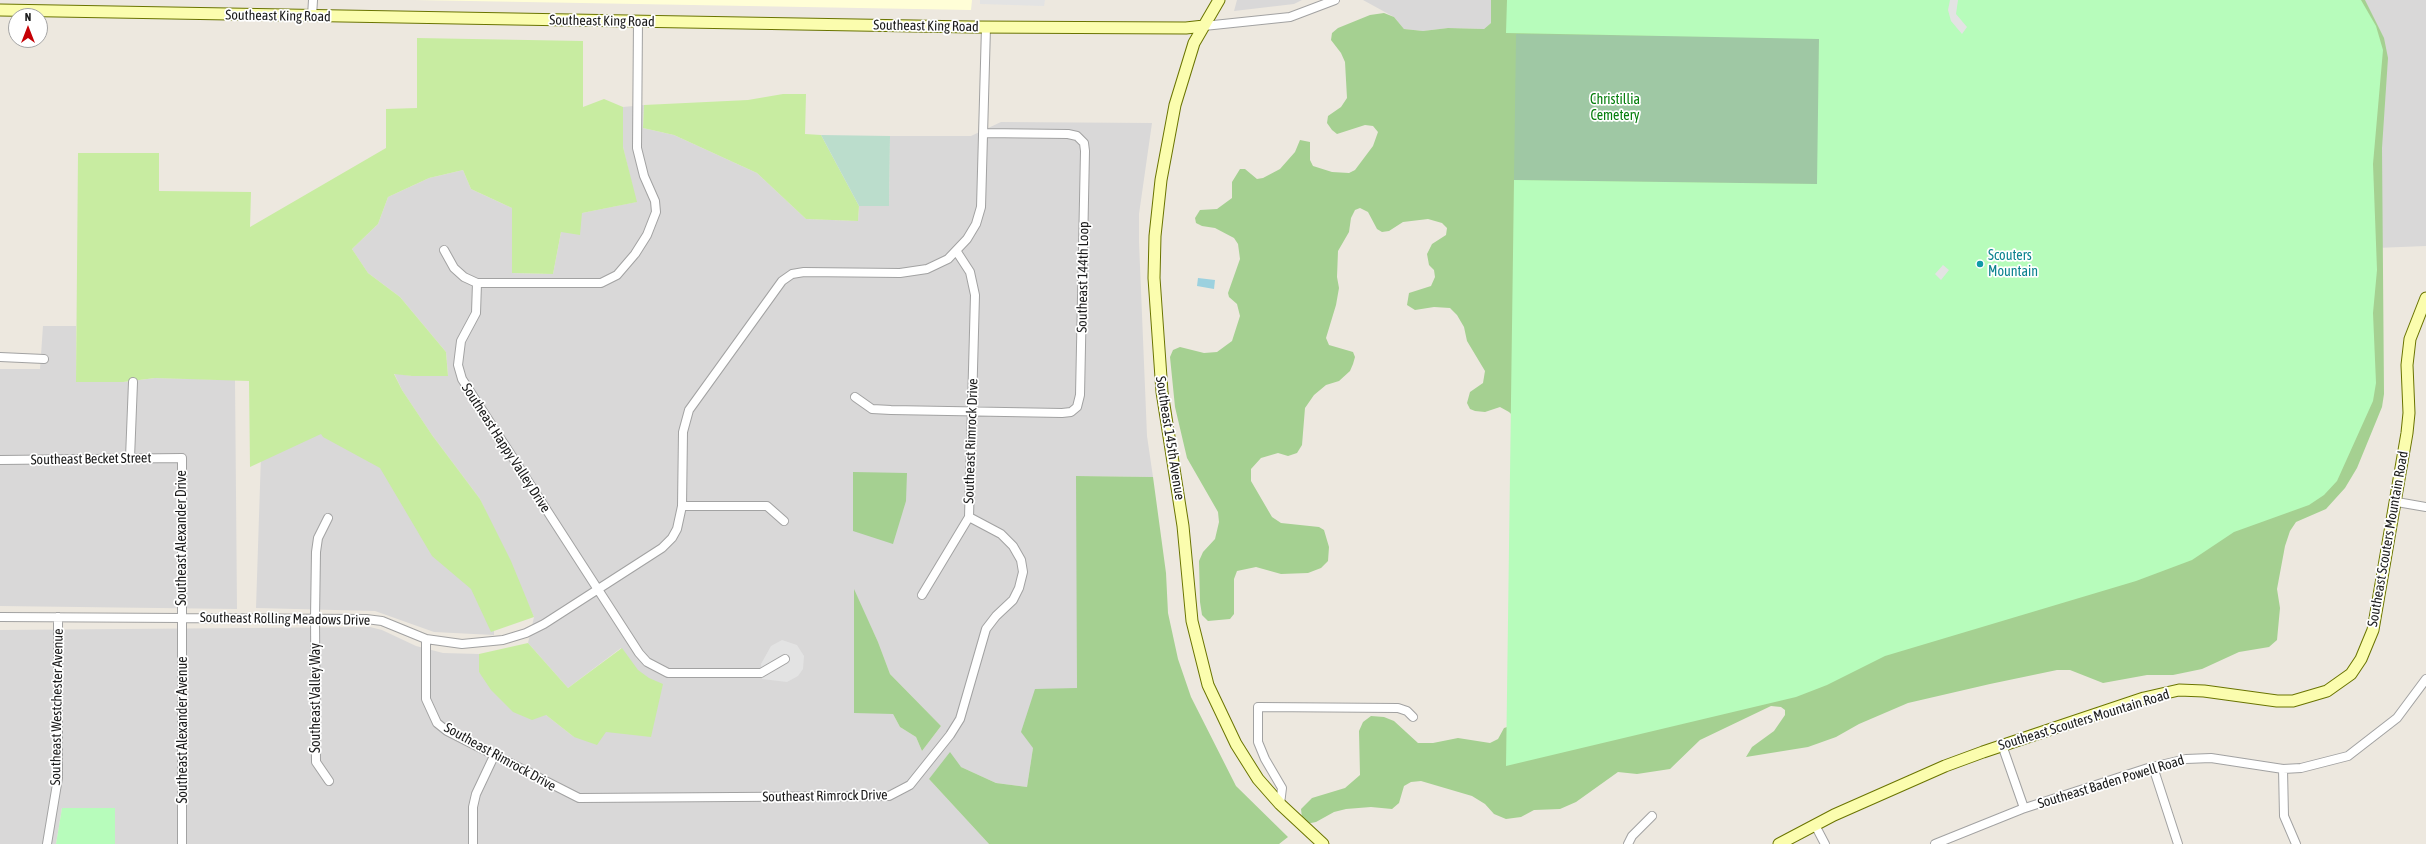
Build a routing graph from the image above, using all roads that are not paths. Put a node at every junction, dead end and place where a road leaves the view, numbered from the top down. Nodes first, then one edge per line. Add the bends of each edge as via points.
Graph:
1 (313, 0) edge
2 (1219, 0) edge
3 (1335, 0) edge
4 (0, 10) edge
5 (312, 16) junction
6 (638, 22) junction
7 (1204, 26) junction
8 (986, 27) junction
9 (983, 133) junction
10 (444, 250) dead end
11 (957, 252) junction
12 (476, 283) junction
13 (2426, 298) edge
14 (0, 358) edge
15 (44, 359) dead end
16 (133, 382) dead end
17 (855, 397) dead end
18 (972, 412) junction
19 (130, 458) junction
20 (182, 458) joint
21 (0, 460) edge
22 (2397, 502) junction
23 (682, 506) junction
24 (2426, 506) edge
25 (970, 517) junction
26 (328, 518) dead end
27 (784, 521) dead end
28 (598, 590) junction
29 (922, 595) dead end
30 (0, 617) edge
31 (58, 617) junction
32 (182, 617) junction
33 (315, 618) junction
34 (426, 639) junction
35 (785, 659) dead end
36 (2426, 679) edge
37 (1413, 717) dead end
38 (2002, 745) junction
39 (494, 756) junction
40 (2153, 767) junction
41 (2283, 769) junction
42 (329, 781) dead end
43 (1280, 804) junction
44 (2024, 808) junction
45 (1652, 816) dead end
46 (1816, 825) junction
47 (1939, 843) edge
48 (47, 844) edge
49 (182, 844) edge
50 (473, 844) edge
51 (1324, 844) edge
52 (1628, 844) edge
53 (1779, 844) edge
54 (1825, 844) edge
55 (2178, 844) edge
56 (2296, 844) edge

1 - 5 street
2 - 7 main road, Southeast 145th Avenue
3 - 7 street via 1290,17
4 - 5 main road, Southeast King Road
5 - 6 main road, Southeast King Road
6 - 8 main road, Southeast King Road
6 - 12 street via 637,148 644,176 655,201 656,212 635,254 617,275 601,283
7 - 8 main road, Southeast King Road
7 - 43 main road, Southeast 145th Avenue via 1194,43 1180,90 1161,180 1154,263 1160,375 1183,526 1192,621 1201,663 1212,694 1241,753 1258,779
8 - 9 street, Southeast Rolling Meadows Drive
9 - 11 street, Southeast Rolling Meadows Drive via 981,207 976,224
9 - 18 street, Southeast 144th Loop via 1068,134 1077,136 1084,143 1080,395 1078,407 1071,412
10 - 12 street via 454,268
11 - 18 street, Southeast Rimrock Drive via 970,272 974,289
11 - 23 street, Southeast Rolling Meadows Drive via 938,264 913,272 804,272 792,274 782,281 689,410 683,432
12 - 28 street, Southeast Happy Valley Drive via 476,313 461,341 458,354 462,379
13 - 22 main road, Southeast Scouters Mountain Road via 2410,339 2407,365 2409,413
14 - 15 street
16 - 19 street
17 - 18 street via 872,408
18 - 25 street, Southeast Rimrock Drive
19 - 20 street, Southeast Becket Street
19 - 21 street, Southeast Becket Street
20 - 32 street, Southeast Alexander Drive
22 - 24 street
22 - 38 main road, Southeast Scouters Mountain Road via 2373,630 2361,659 2351,674 2327,691 2293,701 2277,701 2179,690 2144,698
23 - 27 street via 767,506
23 - 28 street, Southeast Rolling Meadows Drive via 677,529 662,548
25 - 29 street
25 - 39 street, Southeast Rimrock Drive via 1001,534 1014,546 1021,560 1023,572 1019,588 1013,600 986,629 960,719 926,766 910,785 900,792 889,796 590,800 560,790
26 - 33 street, Southeast Valley Way via 318,538 316,552
28 - 34 street, Southeast Rolling Meadows Drive via 544,624 511,638 462,644
28 - 35 street, Southeast Happy Valley Drive via 639,653 647,662 668,673 761,673
30 - 31 street, Southeast Rolling Meadows Drive
31 - 32 street, Southeast Rolling Meadows Drive
31 - 48 street, Southeast Westchester Avenue via 58,778
32 - 33 street, Southeast Rolling Meadows Drive
32 - 49 street, Southeast Alexander Avenue
33 - 34 street, Southeast Rolling Meadows Drive via 382,621
33 - 42 street, Southeast Valley Way via 316,762
34 - 39 street, Southeast Rimrock Drive via 426,699 432,716 447,731
36 - 41 street, Southeast Baden Powell Road via 2397,718 2348,756
37 - 43 street via 1407,711 1398,708 1258,707 1258,742 1282,788
38 - 44 street
38 - 46 main road, Southeast Scouters Mountain Road via 1901,785
39 - 50 street via 476,794 473,807
40 - 41 street, Southeast Baden Powell Road via 2196,757
40 - 44 street, Southeast Baden Powell Road
40 - 55 street
41 - 56 street via 2284,816
43 - 51 main road, Southeast 145th Avenue
44 - 47 street, Southeast Baden Powell Road
45 - 52 street via 1632,836
46 - 53 main road, Southeast Scouters Mountain Road
46 - 54 street

